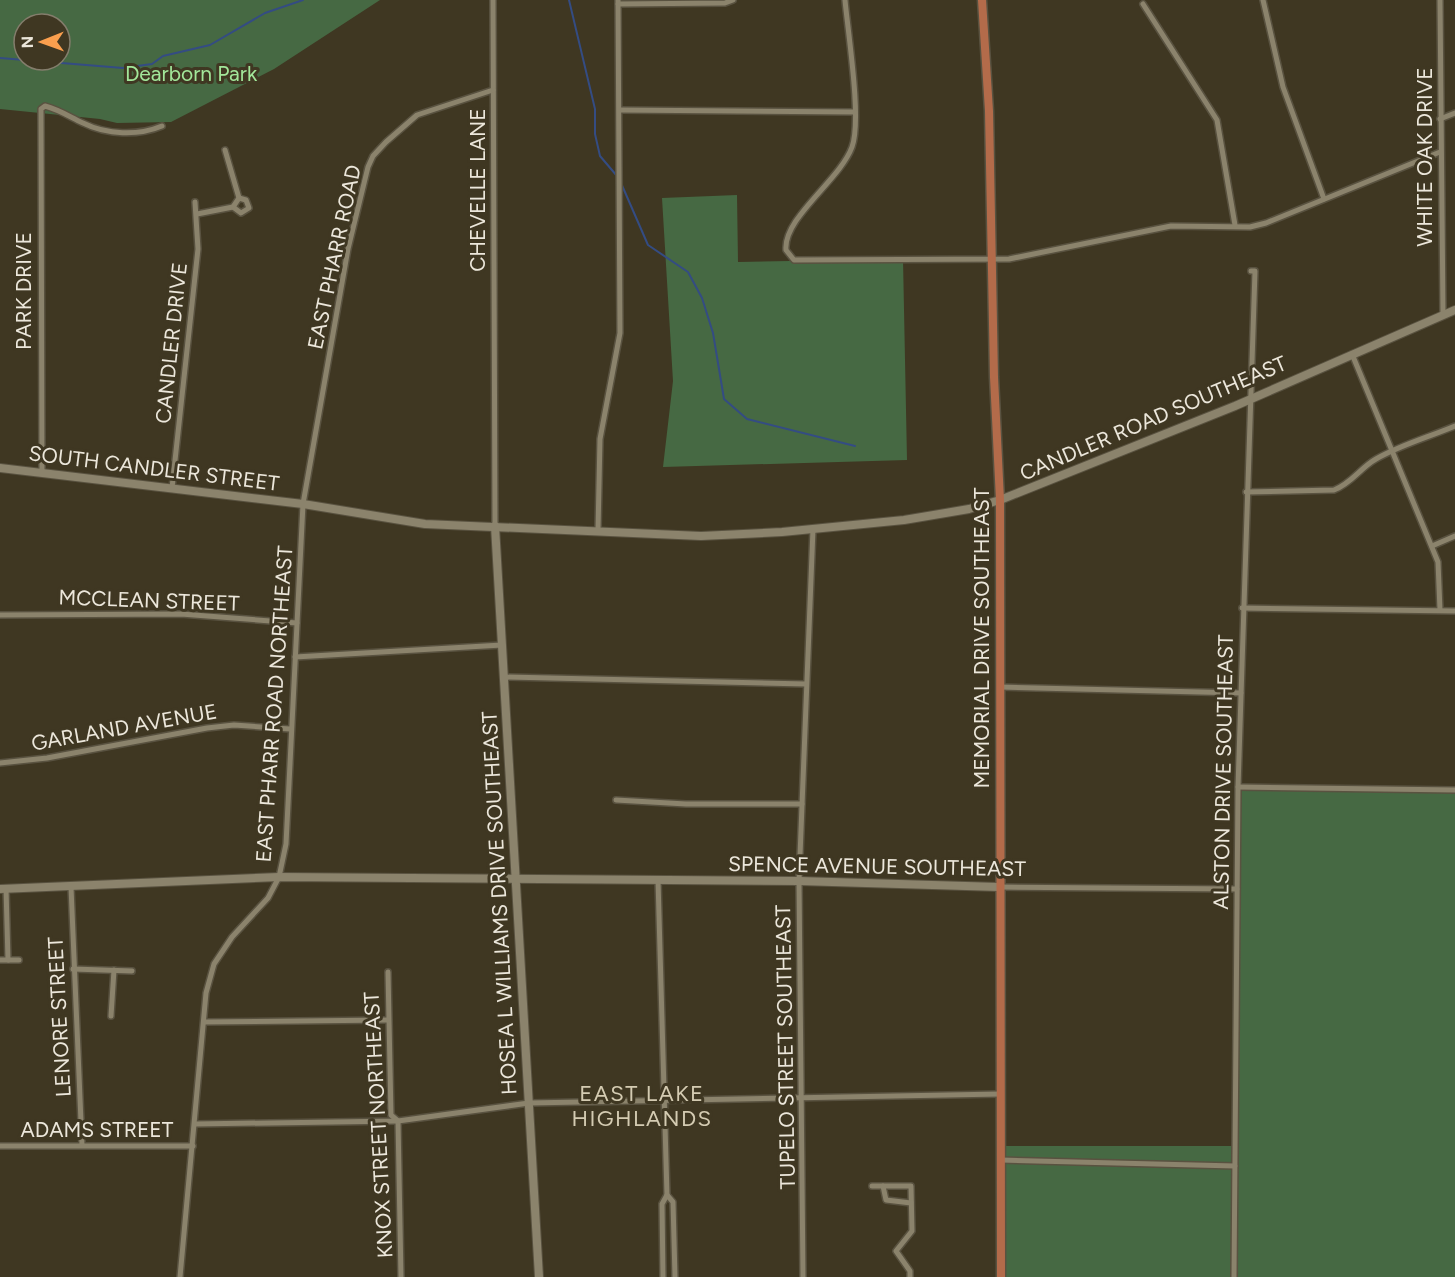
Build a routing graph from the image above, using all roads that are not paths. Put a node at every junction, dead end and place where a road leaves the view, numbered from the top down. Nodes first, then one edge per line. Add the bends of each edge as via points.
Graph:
1 (493, 0) edge
2 (733, 0) edge
3 (845, 0) edge
4 (982, 0) edge
5 (1263, 0) edge
6 (1440, 0) edge
7 (618, 2) edge
8 (1143, 4) dead end
9 (493, 90) junction
10 (620, 110) junction
11 (855, 112) junction
12 (1455, 113) edge
13 (1440, 119) junction
14 (162, 126) dead end
15 (225, 150) dead end
16 (1440, 152) junction
17 (239, 198) junction
18 (1324, 200) junction
19 (195, 202) dead end
20 (233, 207) junction
21 (197, 214) junction
22 (1235, 225) junction
23 (993, 257) junction
24 (1251, 271) dead end
25 (1455, 310) edge
26 (1443, 314) junction
27 (1352, 354) junction
28 (1249, 400) junction
29 (1455, 426) edge
30 (1392, 452) junction
31 (0, 468) edge
32 (42, 473) junction
33 (172, 488) junction
34 (1246, 492) junction
35 (1000, 500) junction
36 (303, 504) junction
37 (495, 526) junction
38 (813, 529) junction
39 (598, 530) junction
40 (1455, 537) edge
41 (1432, 546) junction
42 (1242, 609) junction
43 (1440, 610) junction
44 (1455, 611) edge
45 (0, 615) edge
46 (297, 623) junction
47 (502, 645) junction
48 (295, 657) junction
49 (504, 677) junction
50 (806, 684) junction
51 (998, 687) junction
52 (1241, 693) junction
53 (290, 729) junction
54 (0, 763) edge
55 (1238, 787) junction
56 (1455, 789) edge
57 (616, 800) dead end
58 (802, 804) junction
59 (279, 878) junction
60 (516, 880) junction
61 (658, 880) junction
62 (799, 881) junction
63 (71, 887) junction
64 (999, 887) junction
65 (3, 889) edge
66 (1237, 889) junction
67 (0, 960) edge
68 (8, 960) junction
69 (19, 960) dead end
70 (73, 969) junction
71 (114, 970) junction
72 (132, 971) dead end
73 (388, 972) dead end
74 (111, 1016) dead end
75 (388, 1020) junction
76 (204, 1023) junction
77 (1000, 1094) junction
78 (803, 1099) junction
79 (664, 1101) junction
80 (529, 1103) junction
81 (398, 1121) junction
82 (195, 1124) junction
83 (82, 1145) junction
84 (0, 1146) edge
85 (193, 1146) junction
86 (1001, 1160) junction
87 (1235, 1166) junction
88 (872, 1186) dead end
89 (883, 1186) junction
90 (667, 1195) junction
91 (911, 1203) junction
92 (180, 1277) edge
93 (401, 1277) edge
94 (539, 1277) edge
95 (663, 1277) edge
96 (675, 1277) edge
97 (803, 1277) edge
98 (910, 1277) edge
99 (1001, 1277) edge
100 (1234, 1277) edge

1 - 9 street, CHEVELLE LANE
2 - 7 street
3 - 11 street
4 - 23 main road, MEMORIAL DRIVE SOUTHEAST
5 - 18 street via 1283,87
6 - 13 street, WHITE OAK DRIVE
7 - 10 street
8 - 22 street via 1217,120
9 - 36 street, EAST PHARR ROAD via 417,115 373,156 348,249
9 - 37 street, CHEVELLE LANE
10 - 11 street
10 - 39 street via 620,333 600,439
11 - 23 street via 855,135 849,155 787,238 786,250 794,260
12 - 13 street
13 - 16 street, WHITE OAK DRIVE
14 - 32 street, PARK DRIVE via 148,132 124,133 95,128 62,110 45,106 41,109
15 - 17 street
16 - 18 street
16 - 26 street, WHITE OAK DRIVE
17 - 20 street
17 - 20 street via 246,200 249,208 241,213
18 - 22 street via 1266,223
19 - 21 street, CANDLER DRIVE
20 - 21 street
21 - 33 street, CANDLER DRIVE via 198,249
22 - 23 street via 1171,226 1009,259
23 - 35 main road, MEMORIAL DRIVE SOUTHEAST
24 - 28 street, ALSTON DRIVE SOUTHEAST via 1255,271
25 - 26 street, CANDLER ROAD SOUTHEAST
26 - 27 street, CANDLER ROAD SOUTHEAST
27 - 28 street, CANDLER ROAD SOUTHEAST
27 - 30 street
28 - 34 street, ALSTON DRIVE SOUTHEAST
28 - 35 street, CANDLER ROAD SOUTHEAST
29 - 30 street
30 - 34 street via 1374,460 1334,490
30 - 41 street
31 - 32 street, SOUTH CANDLER STREET
32 - 33 street, SOUTH CANDLER STREET
33 - 36 street, SOUTH CANDLER STREET
34 - 42 street, ALSTON DRIVE SOUTHEAST
35 - 38 street, CANDLER ROAD SOUTHEAST via 904,520
35 - 51 main road, MEMORIAL DRIVE SOUTHEAST
36 - 37 street, SOUTH CANDLER STREET via 425,524
36 - 46 street, EAST PHARR ROAD NORTHEAST
37 - 39 street, CANDLER ROAD SOUTHEAST
37 - 47 street, HOSEA L WILLIAMS DRIVE SOUTHEAST
38 - 39 street, CANDLER ROAD SOUTHEAST via 701,536
38 - 50 street, TUPELO STREET SOUTHEAST
40 - 41 street
41 - 43 street via 1440,573
42 - 43 street
42 - 52 street, ALSTON DRIVE SOUTHEAST
43 - 44 street
45 - 46 street, MCCLEAN STREET via 181,614
46 - 48 street, EAST PHARR ROAD NORTHEAST
47 - 48 street
47 - 49 street, HOSEA L WILLIAMS DRIVE SOUTHEAST
48 - 53 street, EAST PHARR ROAD NORTHEAST
49 - 50 street
49 - 60 street, HOSEA L WILLIAMS DRIVE SOUTHEAST
50 - 58 street, TUPELO STREET SOUTHEAST
51 - 52 street
51 - 64 main road, MEMORIAL DRIVE SOUTHEAST
52 - 55 street, ALSTON DRIVE SOUTHEAST
53 - 54 street, GARLAND AVENUE via 234,725 207,728 47,759
53 - 59 street, EAST PHARR ROAD NORTHEAST via 286,844
55 - 56 street
55 - 66 street, ALSTON DRIVE SOUTHEAST
57 - 58 street
58 - 62 street, TUPELO STREET SOUTHEAST
59 - 60 street, SPENCE AVENUE SOUTHEAST
59 - 63 street, SPENCE AVENUE SOUTHEAST
59 - 76 street, EAST PHARR ROAD NORTHEAST via 268,898 232,937 214,964 206,993
60 - 61 street, SPENCE AVENUE SOUTHEAST
60 - 80 street, HOSEA L WILLIAMS DRIVE SOUTHEAST
61 - 62 street, SPENCE AVENUE SOUTHEAST
61 - 79 street
62 - 64 street, SPENCE AVENUE SOUTHEAST
62 - 78 street, TUPELO STREET SOUTHEAST
63 - 65 street, SPENCE AVENUE SOUTHEAST
63 - 70 street, LENORE STREET
64 - 66 street, SPENCE AVENUE SOUTHEAST
64 - 77 main road, MEMORIAL DRIVE SOUTHEAST
65 - 68 street
66 - 87 street, ALSTON DRIVE SOUTHEAST
67 - 68 street
68 - 69 street
70 - 71 street
70 - 83 street, LENORE STREET
71 - 72 street
71 - 74 street
73 - 75 street, KNOX STREET NORTHEAST
75 - 76 street
75 - 81 street, KNOX STREET NORTHEAST via 391,1115
76 - 82 street, EAST PHARR ROAD NORTHEAST
77 - 78 street
77 - 86 main road, MEMORIAL DRIVE SOUTHEAST
78 - 79 street
78 - 97 street, TUPELO STREET SOUTHEAST
79 - 80 street
79 - 90 street
80 - 81 street
80 - 94 street, HOSEA L WILLIAMS DRIVE SOUTHEAST
81 - 82 street
81 - 93 street, KNOX STREET NORTHEAST
82 - 85 street, EAST PHARR ROAD NORTHEAST
83 - 84 street, ADAMS STREET
83 - 85 street, ADAMS STREET
85 - 92 street, EAST PHARR ROAD NORTHEAST
86 - 87 street
86 - 99 main road, MEMORIAL DRIVE SOUTHEAST
87 - 100 street, ALSTON DRIVE SOUTHEAST
88 - 89 street
89 - 91 street via 886,1200
89 - 91 street via 911,1186
90 - 95 street via 662,1204
90 - 96 street via 674,1202
91 - 98 street via 912,1231 896,1251 910,1270

